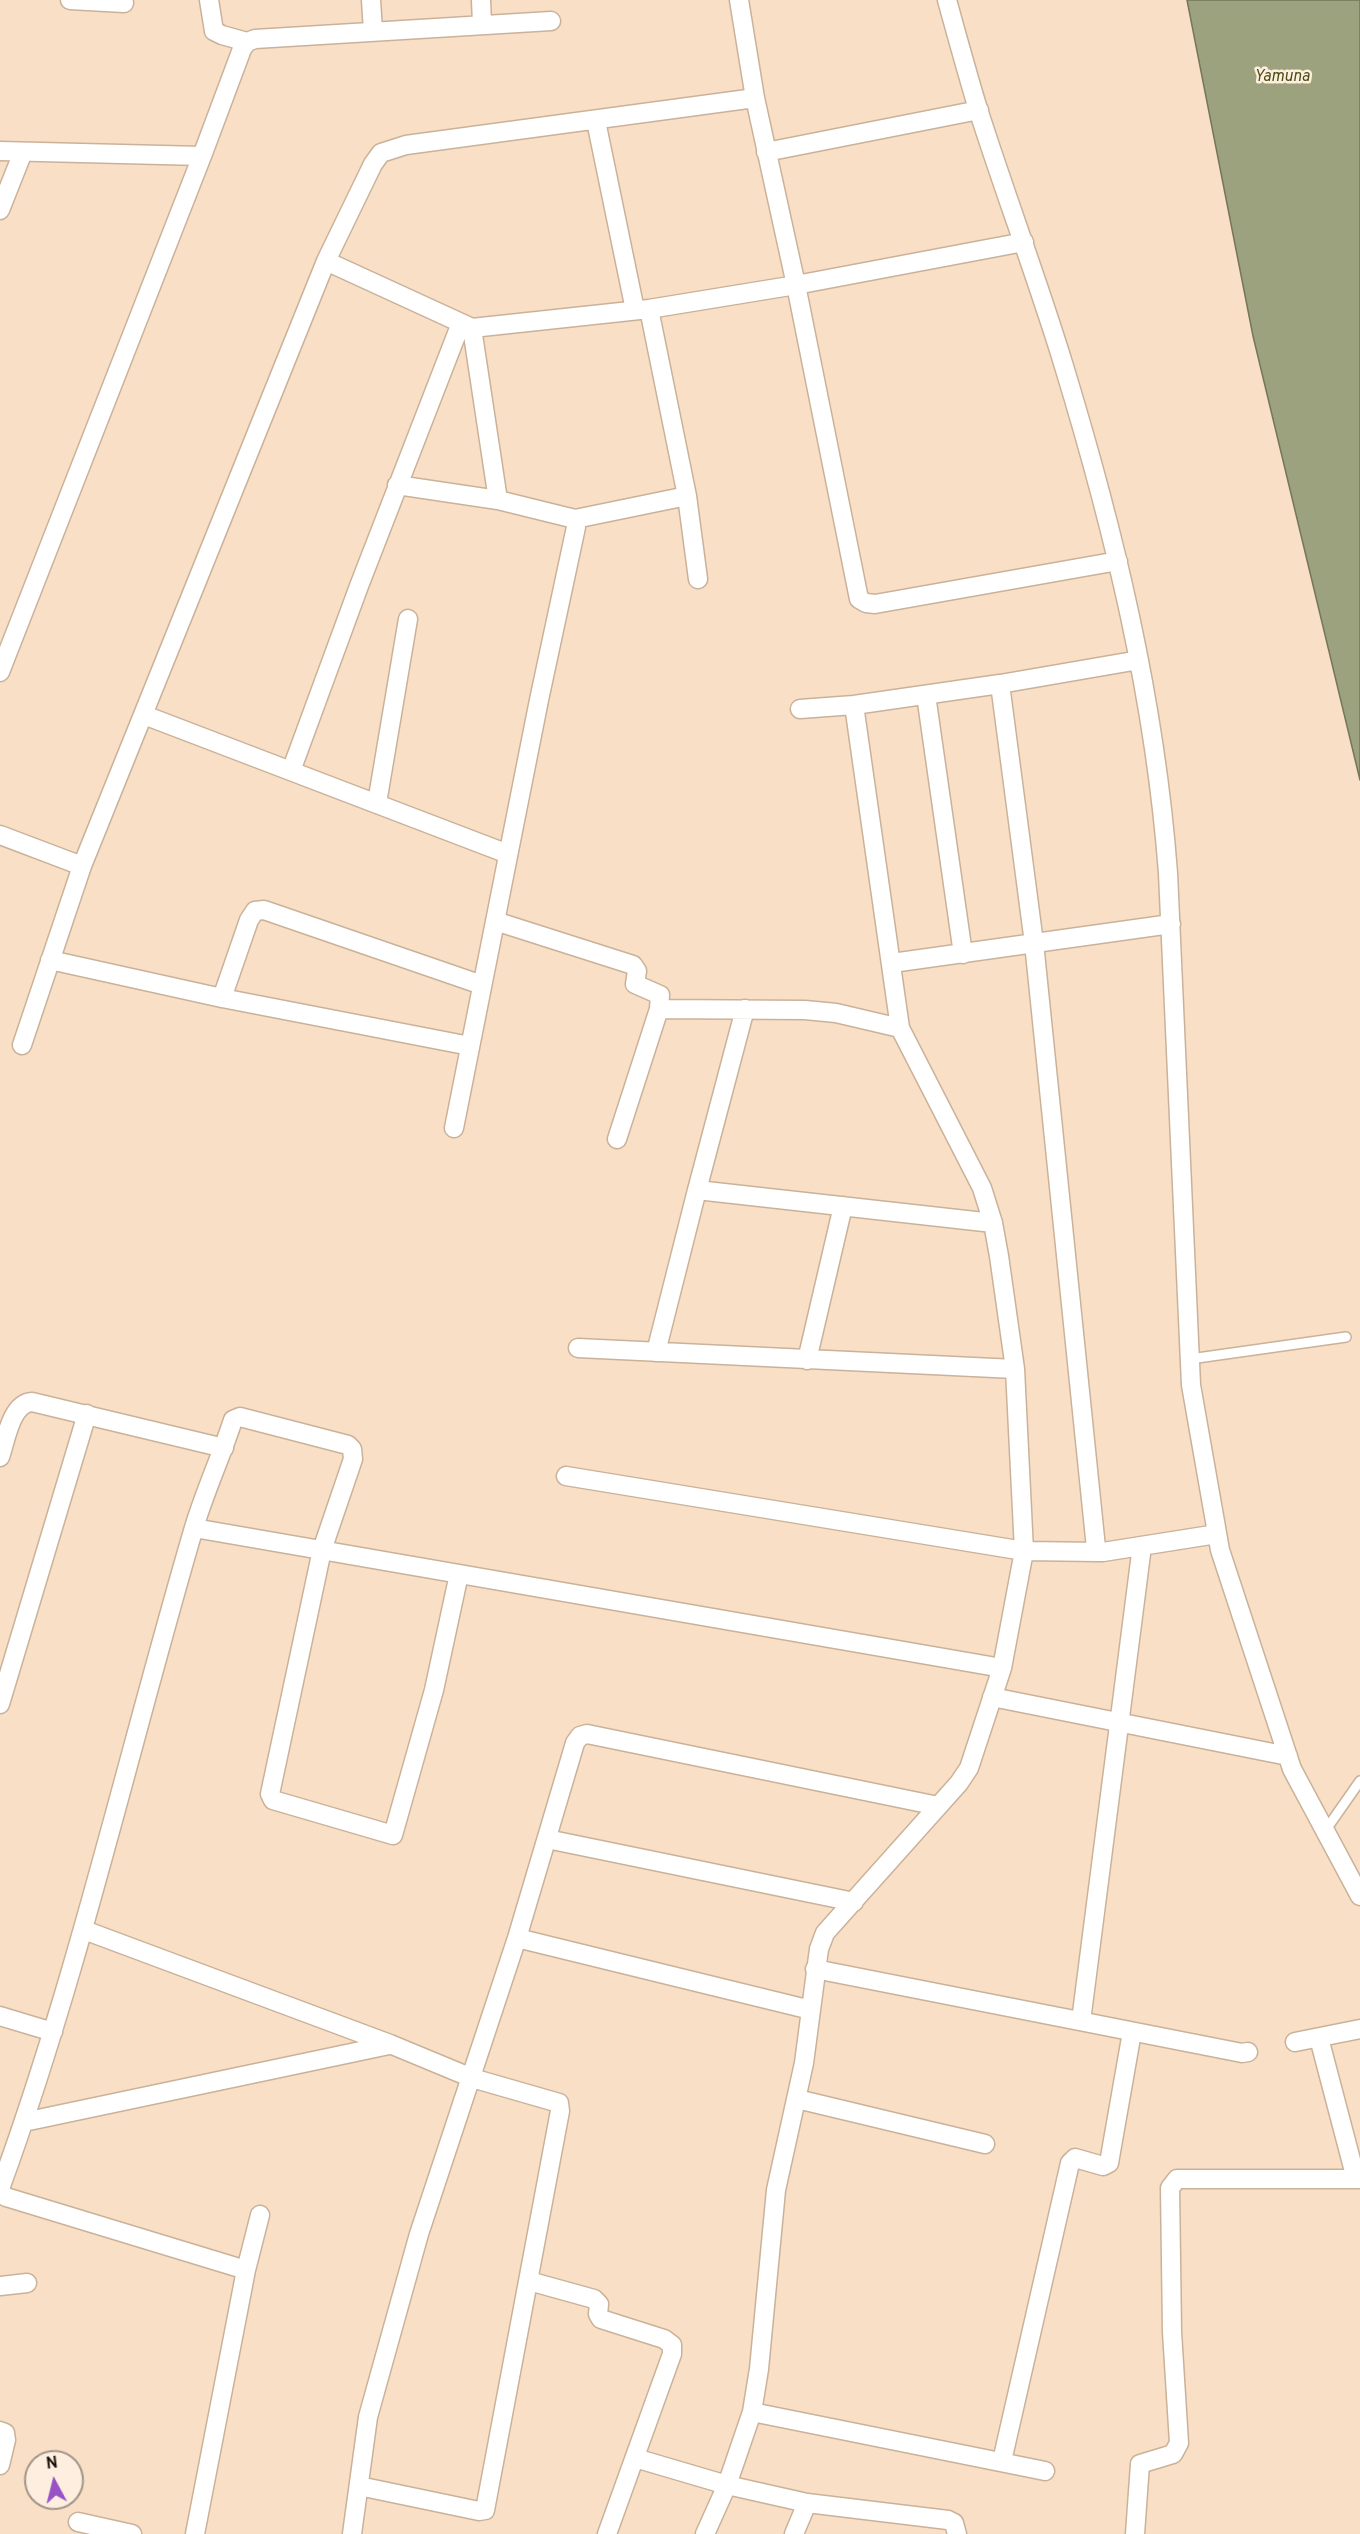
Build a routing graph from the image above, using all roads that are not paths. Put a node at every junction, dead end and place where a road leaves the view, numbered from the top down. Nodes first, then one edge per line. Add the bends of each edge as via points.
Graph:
1 (70, 0) edge
2 (209, 0) edge
3 (371, 0) edge
4 (481, 0) edge
5 (739, 0) edge
6 (947, 0) edge
7 (124, 3) dead end
8 (551, 21) dead end
9 (482, 24) junction
10 (374, 31) junction
11 (247, 42) junction
12 (755, 98) junction
13 (979, 110) junction
14 (596, 121) junction
15 (0, 151) edge
16 (23, 152) junction
17 (766, 152) junction
18 (202, 156) junction
19 (0, 210) edge
20 (1024, 242) junction
21 (326, 261) junction
22 (796, 285) junction
23 (642, 309) junction
24 (466, 325) junction
25 (397, 484) junction
26 (687, 496) junction
27 (498, 500) junction
28 (575, 519) junction
29 (1118, 561) junction
30 (698, 579) dead end
31 (408, 619) dead end
32 (1139, 660) junction
33 (0, 672) edge
34 (1000, 684) junction
35 (926, 695) junction
36 (854, 705) junction
37 (800, 709) dead end
38 (144, 715) junction
39 (291, 771) junction
40 (377, 803) junction
41 (0, 835) edge
42 (508, 854) junction
43 (82, 866) junction
44 (495, 921) junction
45 (1171, 924) junction
46 (1034, 943) junction
47 (963, 954) junction
48 (50, 960) junction
49 (892, 963) junction
50 (482, 985) junction
51 (222, 999) junction
52 (659, 1009) junction
53 (745, 1009) junction
54 (900, 1028) junction
55 (22, 1045) dead end
56 (470, 1046) junction
57 (454, 1128) dead end
58 (617, 1139) dead end
59 (697, 1190) junction
60 (843, 1206) junction
61 (993, 1223) junction
62 (1346, 1337) dead end
63 (578, 1348) dead end
64 (656, 1352) junction
65 (1190, 1359) junction
66 (807, 1360) junction
67 (1015, 1369) junction
68 (87, 1414) junction
69 (224, 1448) junction
70 (0, 1457) edge
71 (566, 1476) dead end
72 (194, 1528) junction
73 (1217, 1534) junction
74 (1142, 1546) junction
75 (322, 1550) junction
76 (1024, 1551) junction
77 (1099, 1552) junction
78 (459, 1574) junction
79 (1002, 1668) junction
80 (992, 1697) junction
81 (0, 1704) edge
82 (1118, 1724) junction
83 (1288, 1756) junction
84 (1360, 1781) edge
85 (938, 1806) junction
86 (1325, 1831) junction
87 (547, 1839) junction
88 (1360, 1896) edge
89 (854, 1902) junction
90 (84, 1930) junction
91 (517, 1938) junction
92 (815, 1969) junction
93 (811, 2010) junction
94 (0, 2016) edge
95 (1082, 2022) junction
96 (1360, 2029) edge
97 (53, 2032) junction
98 (1132, 2032) junction
99 (1318, 2038) junction
100 (1295, 2042) dead end
101 (390, 2044) junction
102 (1248, 2052) dead end
103 (472, 2078) junction
104 (796, 2099) junction
105 (24, 2122) junction
106 (985, 2144) dead end
107 (1358, 2179) edge
108 (260, 2215) dead end
109 (246, 2270) junction
110 (529, 2281) junction
111 (27, 2283) dead end
112 (0, 2286) edge
113 (752, 2412) junction
114 (0, 2431) edge
115 (634, 2458) junction
116 (1002, 2461) junction
117 (0, 2465) edge
118 (1045, 2471) dead end
119 (726, 2485) junction
120 (359, 2486) junction
121 (807, 2503) junction
122 (78, 2522) dead end
123 (132, 2534) edge
124 (195, 2534) edge
125 (352, 2534) edge
126 (607, 2534) edge
127 (705, 2534) edge
128 (794, 2534) edge
129 (957, 2534) edge
130 (1135, 2534) edge

1 - 7 street
2 - 11 street via 214,31
3 - 10 street
4 - 9 street
5 - 12 street
6 - 13 street
8 - 9 street
9 - 10 street
10 - 11 street
11 - 18 street
12 - 14 street
12 - 17 street
13 - 17 street
13 - 20 street
14 - 21 street via 406,145 381,153
14 - 23 street
15 - 16 street
16 - 18 street
16 - 19 street
17 - 22 street
18 - 33 street
20 - 22 street
20 - 29 street
21 - 24 street
21 - 38 street
22 - 23 street
22 - 29 street via 859,598 875,604
23 - 24 street
23 - 26 street
24 - 25 street
24 - 27 street
25 - 27 street
25 - 39 street
26 - 28 street
26 - 30 street
27 - 28 street
28 - 42 street
29 - 32 street
31 - 40 street
32 - 34 street
32 - 45 street via 1162,798
34 - 35 street
34 - 46 street
35 - 36 street
35 - 47 street
36 - 37 street
36 - 49 street
38 - 39 street
38 - 43 street
39 - 40 street
40 - 42 street
41 - 43 street
42 - 44 street
43 - 48 street
44 - 50 street
44 - 52 street via 633,965 637,971 635,984 660,995
45 - 46 street
45 - 65 street
46 - 47 street
46 - 77 street
47 - 49 street
48 - 51 street
48 - 55 street
49 - 54 street
50 - 51 street via 264,910 255,911 249,920
50 - 56 street
51 - 56 street
52 - 53 street
52 - 58 street
53 - 54 street via 836,1013
53 - 59 street
54 - 61 street via 968,1156
56 - 57 street
59 - 60 street
59 - 64 street
60 - 61 street
60 - 66 street
61 - 67 street
62 - 65 lane
63 - 64 street
64 - 66 street
65 - 73 street
66 - 67 street
67 - 76 street
68 - 69 street
68 - 70 street via 32,1402 21,1404
68 - 81 street
69 - 72 street
69 - 75 street via 233,1420 240,1418 352,1449 353,1458
71 - 76 street
72 - 75 street
72 - 90 street
73 - 74 street
73 - 83 street
74 - 77 street
74 - 82 street
75 - 78 street
75 - 78 street via 271,1798 390,1834 395,1832 431,1701
76 - 77 street
76 - 79 street
78 - 79 street
79 - 80 street
80 - 82 street
80 - 85 street via 969,1768
82 - 83 street
82 - 95 street
83 - 86 street
84 - 86 lane
85 - 87 street via 587,1734 575,1743
85 - 89 street
86 - 88 street
87 - 89 street
87 - 91 street
89 - 92 street via 825,1933
90 - 97 street
90 - 101 street
91 - 93 street
91 - 103 street
92 - 93 street
92 - 95 street
93 - 104 street
94 - 97 street
95 - 98 street
96 - 99 street
97 - 105 street
98 - 102 street
98 - 116 street via 1109,2163 1103,2166 1075,2158 1070,2163
99 - 100 street
99 - 107 street
101 - 103 street
101 - 105 street
103 - 110 street via 559,2103
103 - 120 street via 420,2234 368,2417
104 - 106 street
104 - 113 street via 776,2190
105 - 109 street via 1,2186 6,2197
107 - 130 street via 1173,2181 1172,2332 1179,2443 1173,2454 1140,2464
108 - 109 street
109 - 124 street
110 - 115 street via 594,2299 600,2304 601,2319 672,2345
110 - 120 street via 485,2510
111 - 112 street
113 - 116 street
113 - 119 street
114 - 117 street via 5,2433 6,2440
115 - 119 street
115 - 126 street
116 - 118 street
119 - 121 street
119 - 127 street
120 - 125 street
121 - 128 street
121 - 129 street via 948,2520 954,2523
122 - 123 street

